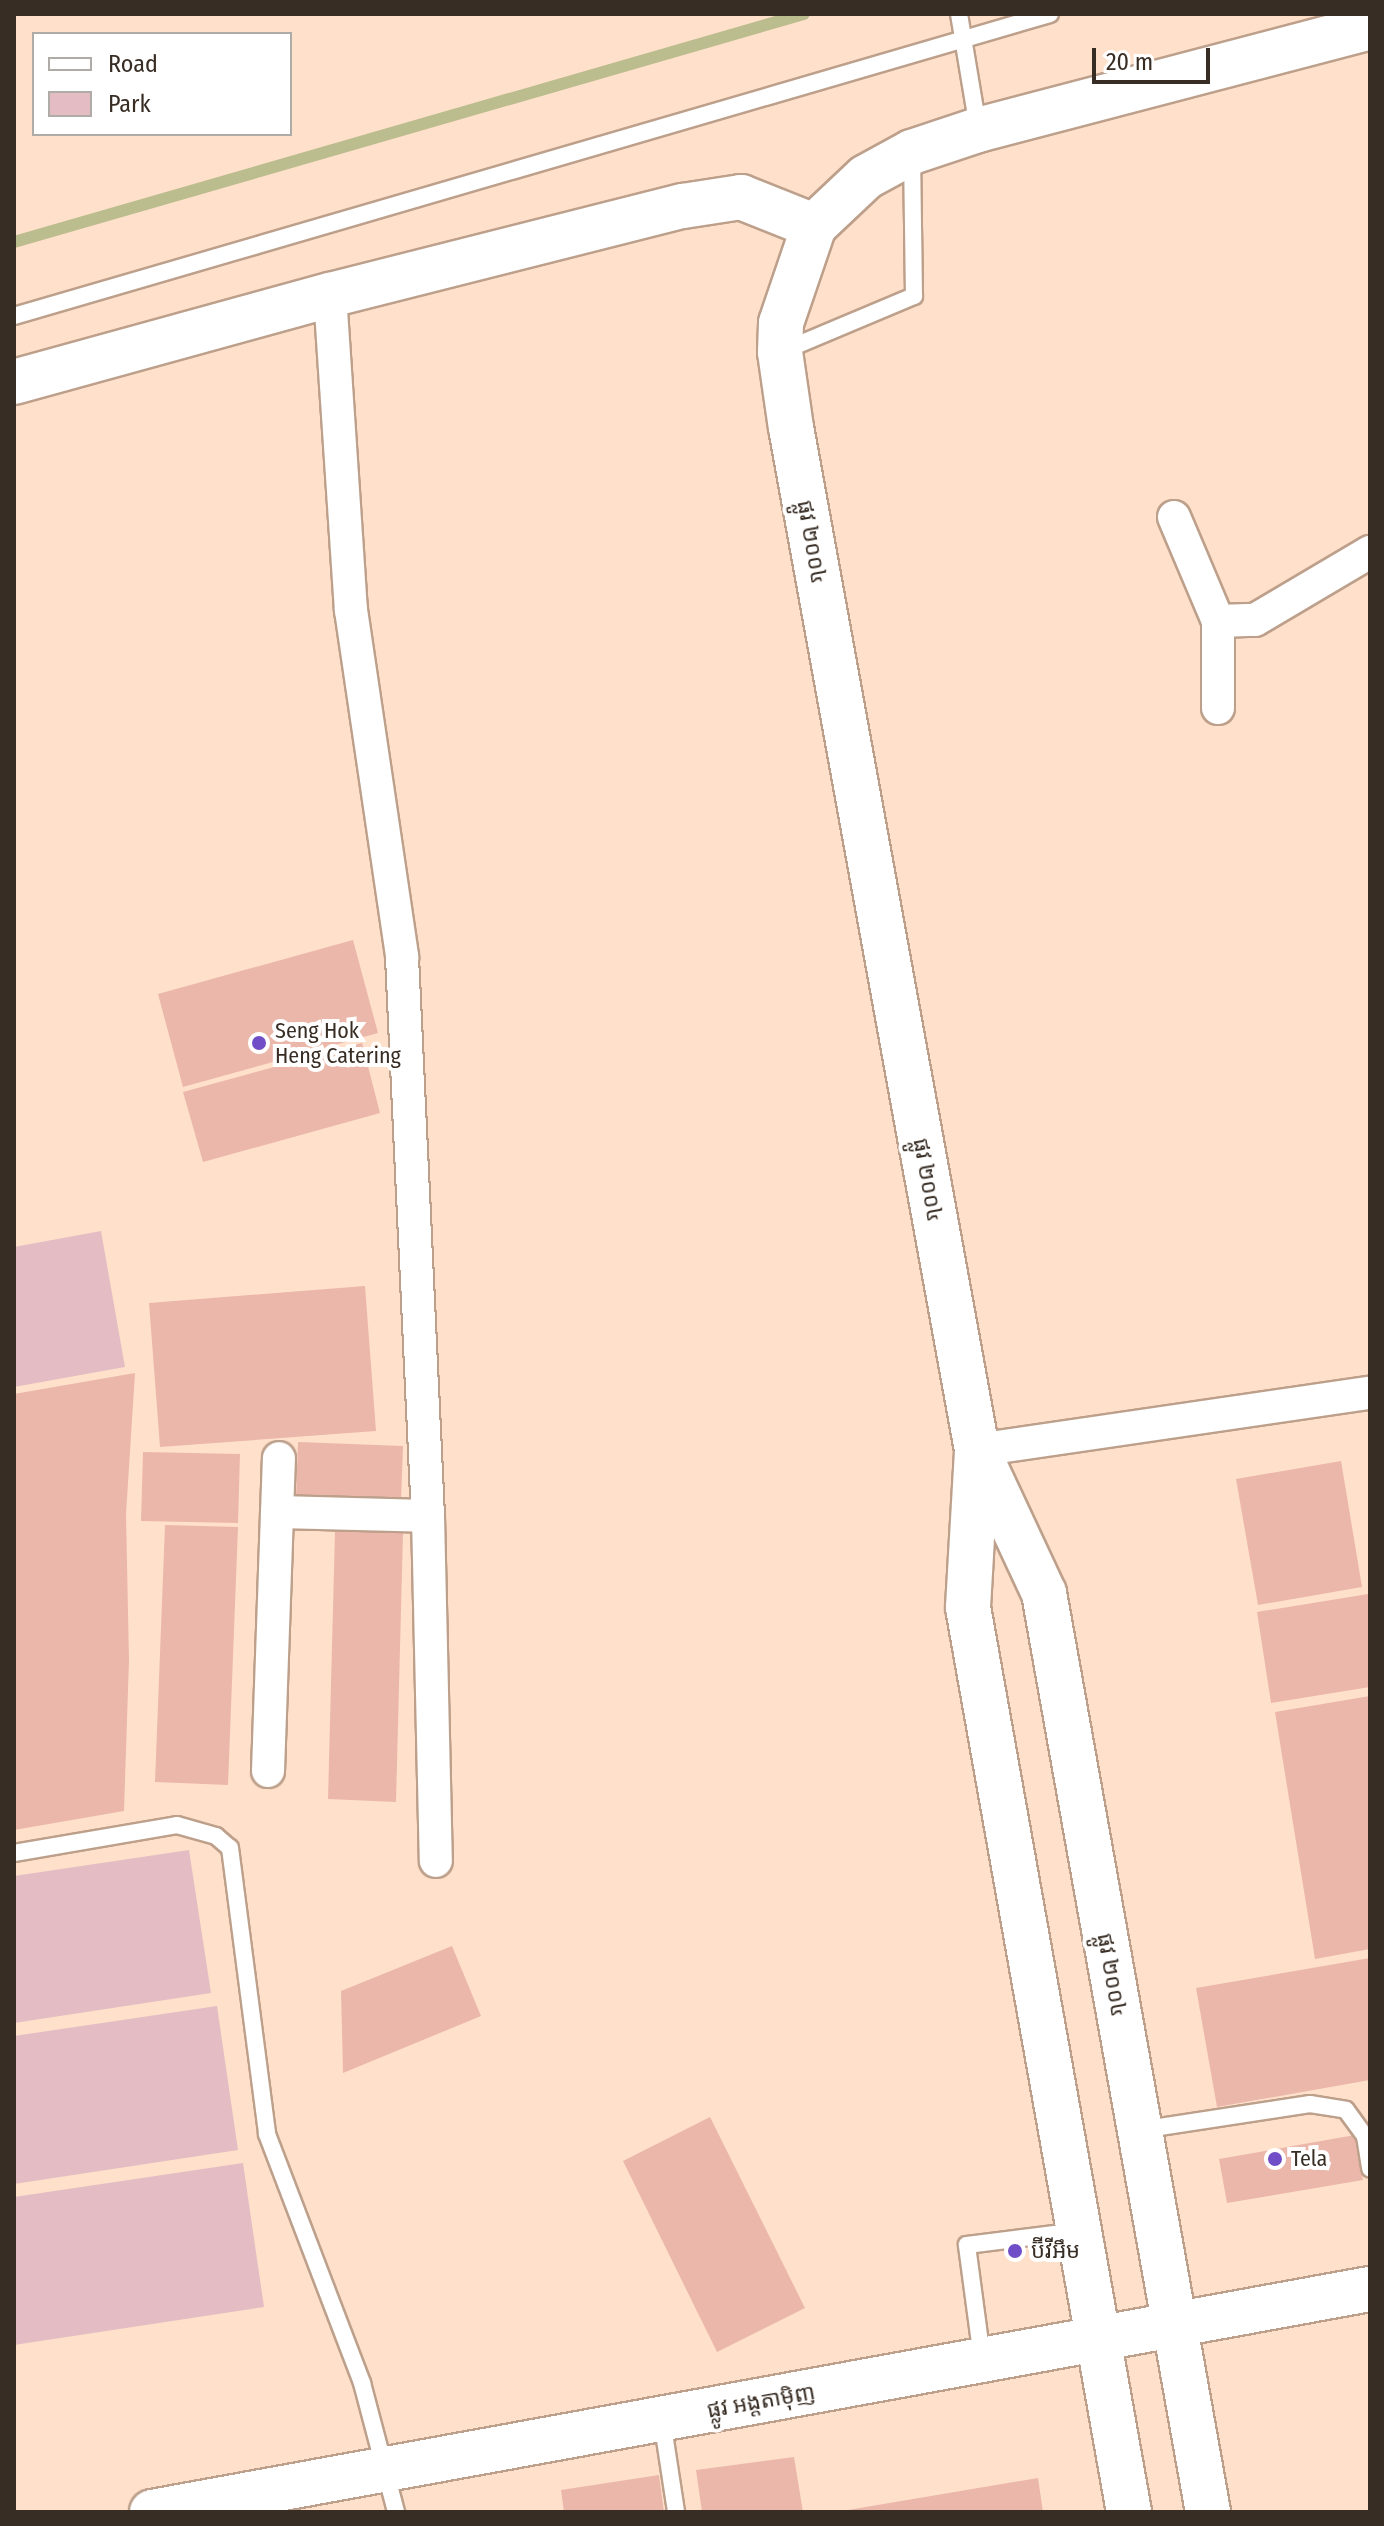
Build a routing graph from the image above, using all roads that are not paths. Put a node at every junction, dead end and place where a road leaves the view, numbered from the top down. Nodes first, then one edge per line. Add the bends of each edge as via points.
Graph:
1 (959, 14) edge
2 (1050, 14) edge
3 (1370, 27) edge
4 (963, 41) junction
5 (978, 130) junction
6 (912, 152) junction
7 (814, 226) junction
8 (330, 295) junction
9 (14, 316) edge
10 (780, 352) junction
11 (14, 382) edge
12 (1174, 517) dead end
13 (1370, 552) edge
14 (1218, 621) junction
15 (1218, 708) dead end
16 (1369, 1399) edge
17 (977, 1450) junction
18 (279, 1458) dead end
19 (277, 1512) junction
20 (428, 1516) junction
21 (268, 1771) dead end
22 (14, 1853) edge
23 (436, 1861) dead end
24 (1140, 2130) junction
25 (1370, 2169) edge
26 (1079, 2231) junction
27 (1370, 2289) edge
28 (1174, 2325) junction
29 (1098, 2338) junction
30 (983, 2360) junction
31 (661, 2419) junction
32 (387, 2469) junction
33 (152, 2512) edge
34 (396, 2512) edge
35 (676, 2512) edge
36 (1129, 2512) edge
37 (1208, 2512) edge

1 - 4 lane
2 - 4 lane
3 - 5 main road, ផ្លូវ ២០០៤
4 - 5 lane
4 - 9 lane
5 - 6 main road, ផ្លូវ ២០០៤
6 - 7 main road, ផ្លូវ ២០០៤ via 866,177
6 - 10 lane via 914,296
7 - 8 main road via 741,197 683,206
7 - 10 main road, ផ្លូវ ២០០៤ via 781,323
8 - 11 main road
8 - 20 street via 351,610 402,957
10 - 17 main road, ផ្លូវ ២០០៤
12 - 14 street
13 - 14 street via 1255,620
14 - 15 street
16 - 17 street
17 - 24 main road, ផ្លូវ ២០០៤ via 1044,1593
17 - 26 main road, ផ្លូវ ២០០៤ via 968,1607
18 - 19 street
19 - 20 street
19 - 21 street
20 - 23 street
22 - 32 lane via 177,1825 216,1836 230,1848 267,2134 362,2383
24 - 25 lane via 1310,2104 1346,2110 1365,2136
24 - 28 main road, ផ្លូវ ២០០៤
26 - 29 main road, ផ្លូវ ២០០៤
26 - 30 lane via 967,2245
27 - 28 main road, ផ្លូវ អង្តតាម៉ិញ
28 - 29 main road, ផ្លូវ អង្តតាម៉ិញ
28 - 37 main road, ផ្លូវ ២០០៤
29 - 30 main road, ផ្លូវ អង្តតាម៉ិញ
29 - 36 main road, ផ្លូវ ២០០៤
30 - 31 main road, ផ្លូវ អង្តតាម៉ិញ
31 - 32 main road, ផ្លូវ អង្តតាម៉ិញ
31 - 35 lane
32 - 33 main road, ផ្លូវ អង្តតាម៉ិញ
32 - 34 lane

